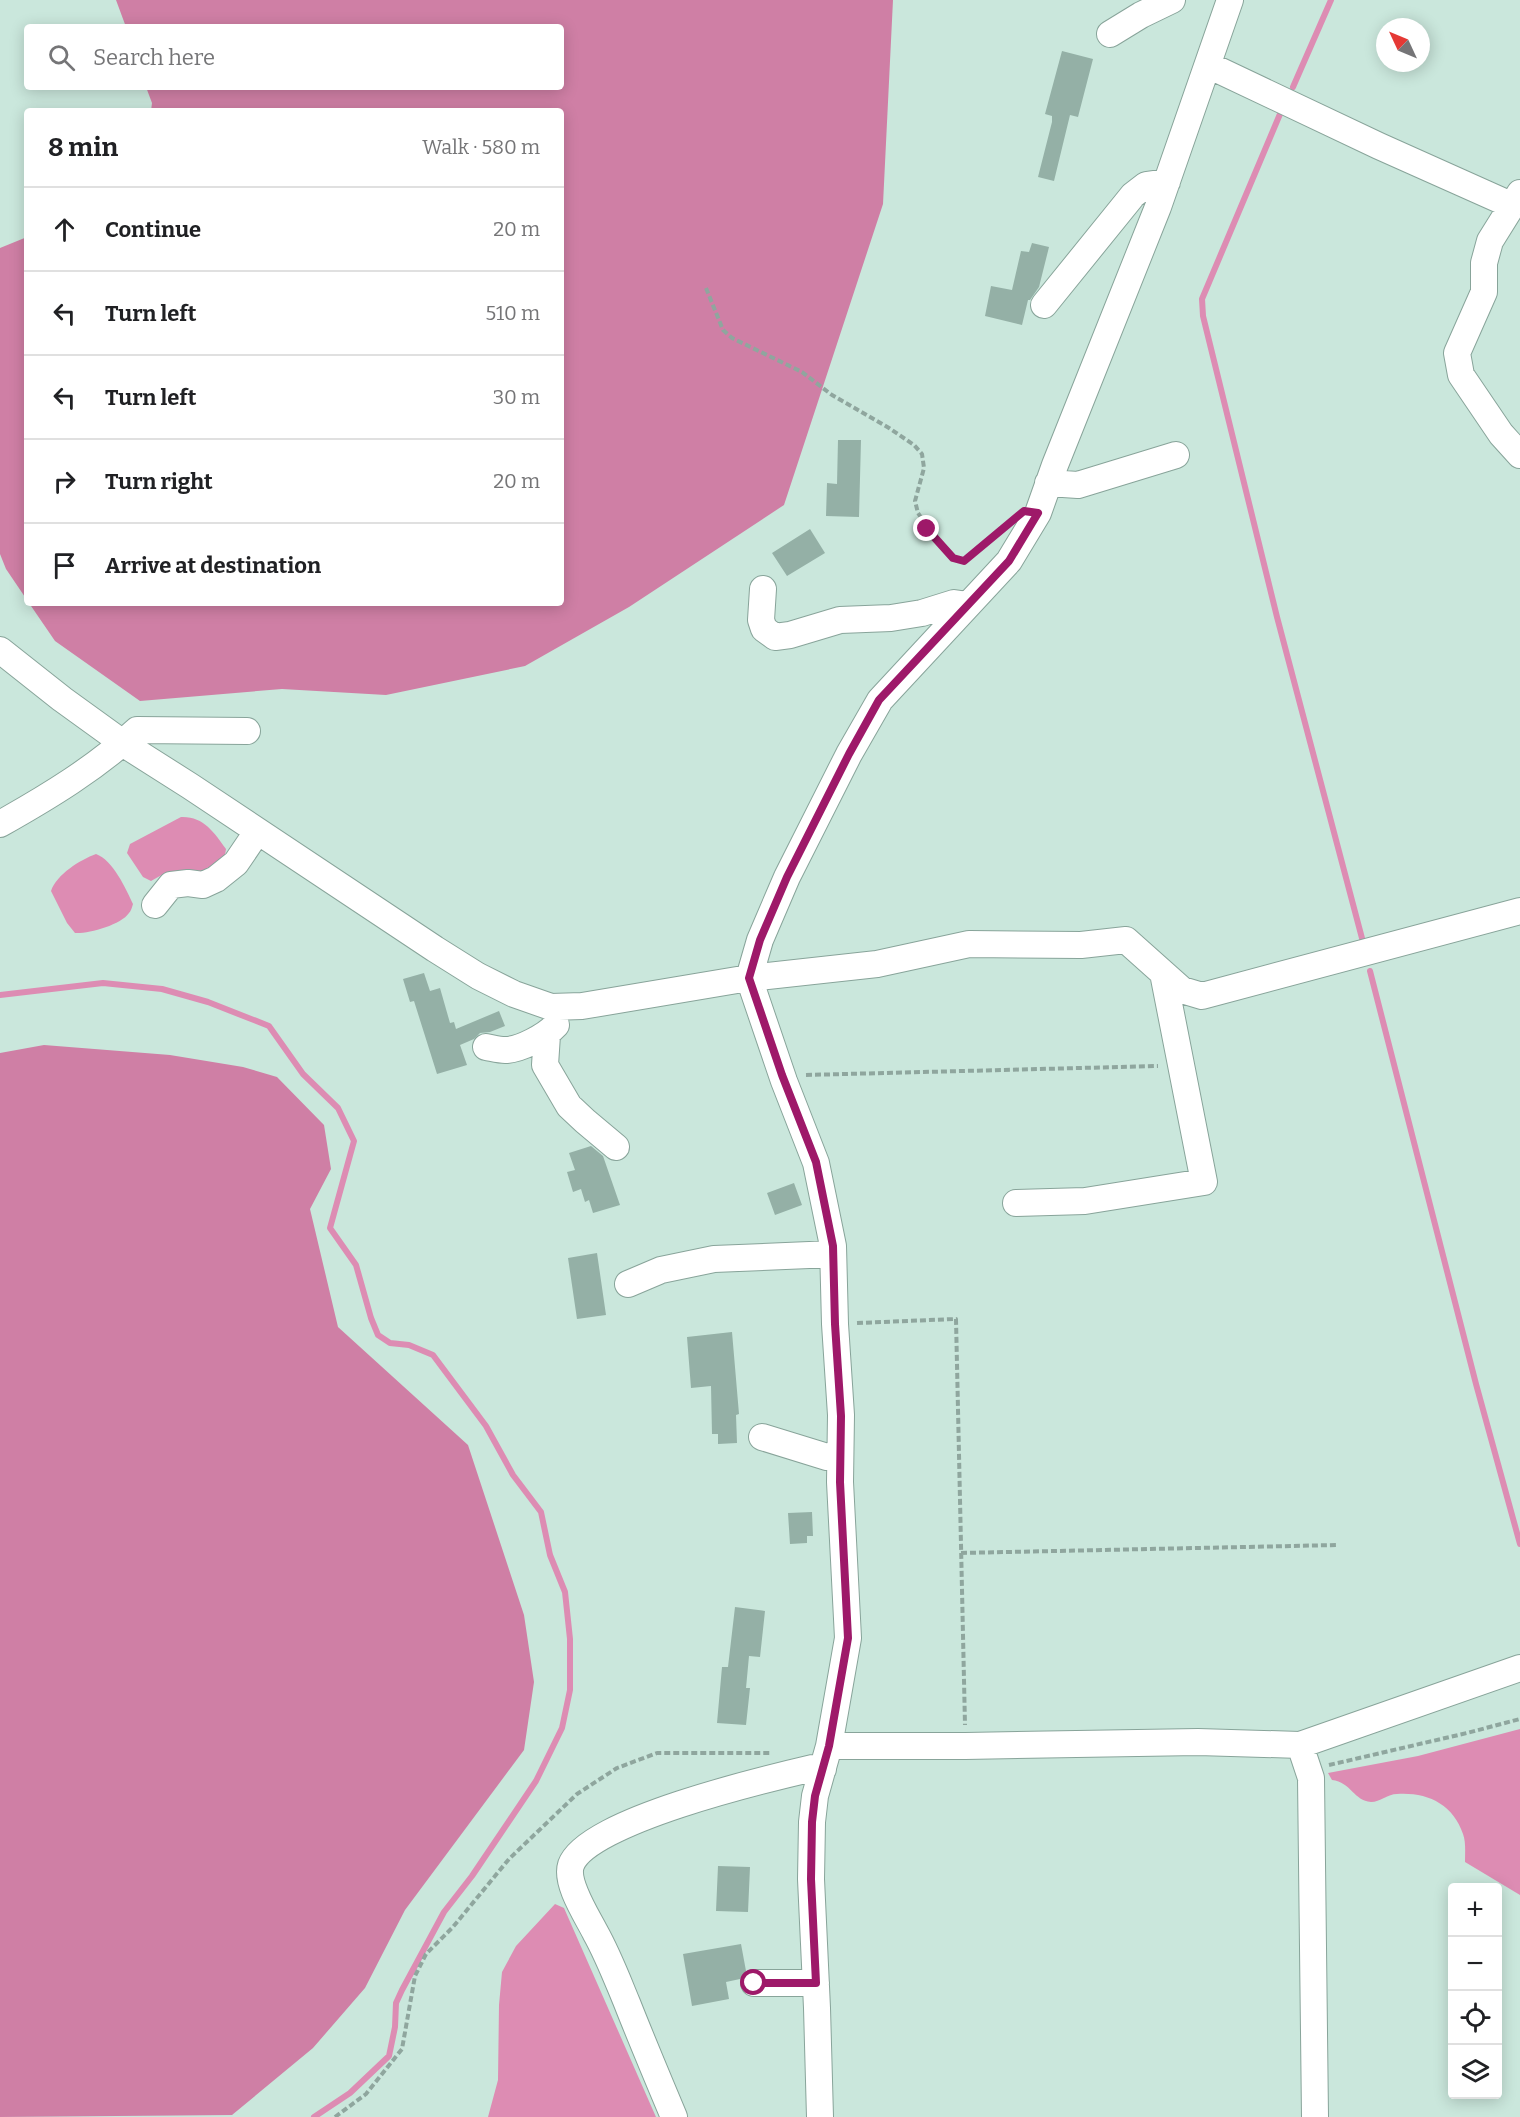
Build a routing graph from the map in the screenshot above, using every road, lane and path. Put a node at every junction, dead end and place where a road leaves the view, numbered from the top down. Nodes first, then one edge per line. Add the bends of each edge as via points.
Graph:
1 (1172, 0) edge
2 (1230, 0) edge
3 (1110, 34) dead end
4 (1208, 65) junction
5 (1167, 182) junction
6 (1516, 199) edge
7 (706, 288) dead end
8 (1044, 305) dead end
9 (1176, 455) dead end
10 (1520, 455) edge
11 (1048, 483) junction
12 (1038, 513) junction
13 (763, 589) dead end
14 (968, 605) junction
15 (0, 650) edge
16 (247, 731) dead end
17 (123, 743) junction
18 (0, 824) edge
19 (258, 832) junction
20 (155, 905) dead end
21 (1520, 910) edge
22 (1163, 973) junction
23 (749, 978) junction
24 (560, 1007) junction
25 (547, 1035) junction
26 (486, 1047) dead end
27 (1180, 1065) junction
28 (782, 1075) junction
29 (616, 1147) dead end
30 (1016, 1203) dead end
31 (833, 1254) junction
32 (628, 1284) dead end
33 (835, 1324) junction
34 (762, 1437) dead end
35 (840, 1457) junction
36 (1338, 1545) dead end
37 (961, 1553) junction
38 (1520, 1668) edge
39 (1520, 1719) edge
40 (1300, 1745) junction
41 (965, 1746) junction
42 (774, 1753) dead end
43 (826, 1758) junction
44 (1308, 1770) junction
45 (754, 1983) dead end
46 (816, 1983) junction
47 (334, 2117) edge
48 (674, 2117) edge
49 (820, 2117) edge
50 (1315, 2117) edge

1 - 3 street
2 - 4 street
4 - 5 street
4 - 6 street via 1287,104
5 - 8 street via 1146,185 1132,195
5 - 11 street
6 - 10 street via 1490,240 1484,263 1484,292 1457,353 1461,375
7 - 12 path via 723,330 732,338 802,372 922,454 924,468 915,501 918,513 953,558 964,561 1024,511
9 - 11 street via 1078,485
11 - 12 street
12 - 14 street via 1009,561
13 - 14 street via 761,620 764,629 775,637 840,620 891,618 922,614 954,603
14 - 23 street via 879,700 787,877 760,940
15 - 17 street
16 - 17 street via 137,730
17 - 18 street via 60,789
17 - 19 street
19 - 20 street via 236,863 216,879 203,885 171,885
19 - 24 street via 478,976 514,994
21 - 22 street via 1202,996 1182,990
22 - 23 street via 1126,940 1081,945 969,944 877,964
22 - 27 street
23 - 24 street
23 - 28 street
24 - 25 street via 556,1026
25 - 26 street via 518,1048
25 - 29 street via 545,1065 569,1106
27 - 28 path
27 - 30 street via 1204,1182 1085,1201
28 - 31 street via 816,1162
31 - 32 street via 714,1259 661,1270
31 - 33 street
33 - 35 street
33 - 37 path via 956,1319
34 - 35 street via 827,1457
35 - 43 street via 848,1638
36 - 37 path
37 - 41 path
38 - 40 street
39 - 44 path
40 - 41 street via 1198,1742
40 - 44 street
41 - 43 street
42 - 47 path via 657,1753 617,1768 577,1794 509,1859 426,1954 415,1976 402,2049 366,2094
43 - 46 street via 812,1822
43 - 48 street via 813,1768 751,1782 635,1820 602,1835 571,1866 570,1877 577,1898 602,1944
44 - 50 street
45 - 46 street
46 - 49 street

